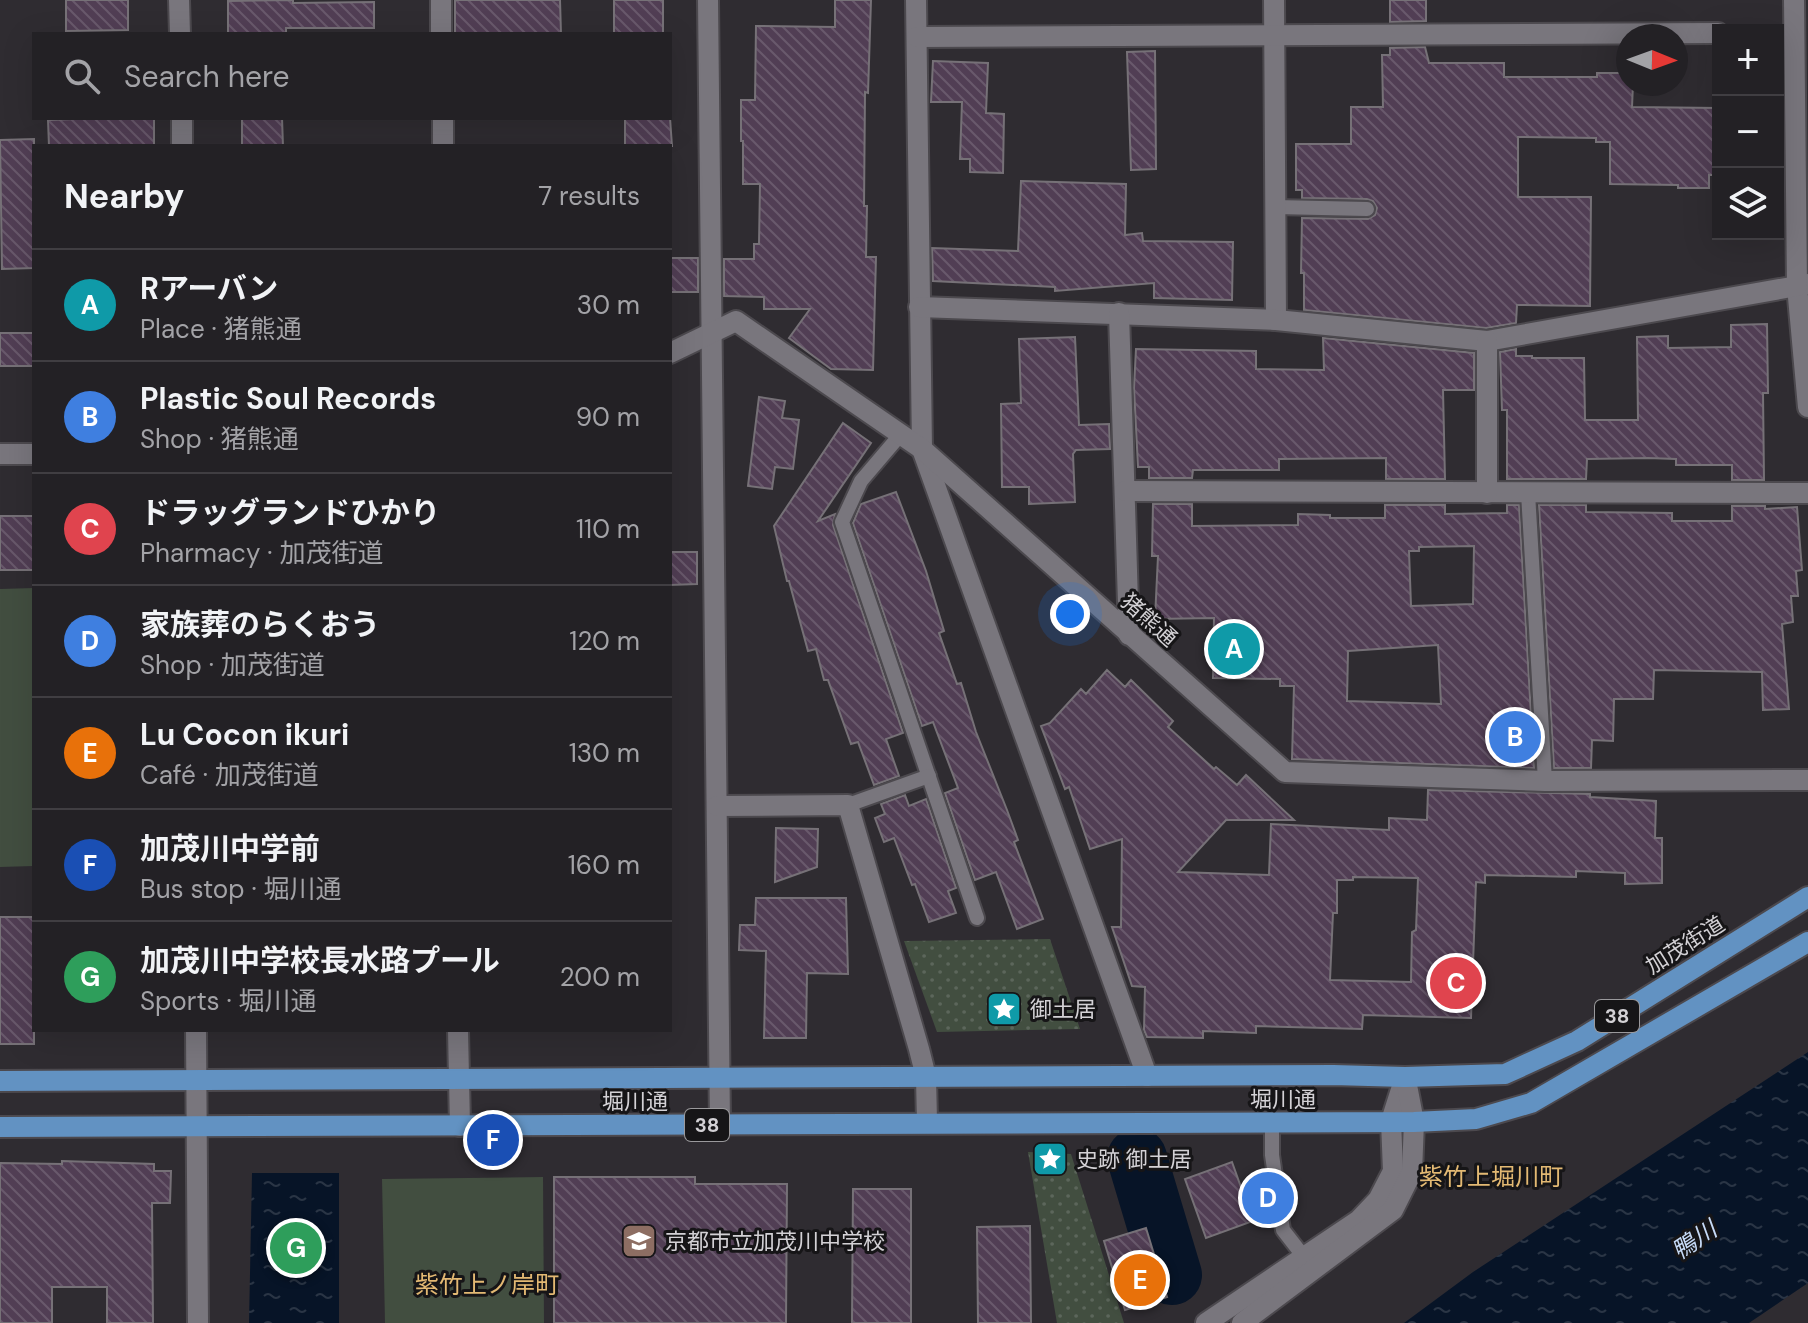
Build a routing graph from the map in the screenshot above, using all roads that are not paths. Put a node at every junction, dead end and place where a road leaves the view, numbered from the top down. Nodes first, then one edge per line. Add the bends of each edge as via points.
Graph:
1 (179, 0) edge
2 (441, 0) edge
3 (708, 0) edge
4 (916, 0) edge
5 (1274, 0) edge
6 (1794, 0) edge
7 (180, 32) edge
8 (441, 32) edge
9 (1712, 33) edge
10 (1786, 33) edge
11 (1274, 34) junction
12 (917, 37) junction
13 (182, 120) edge
14 (443, 120) edge
15 (182, 144) edge
16 (443, 144) edge
17 (1275, 207) junction
18 (1367, 209) dead end
19 (1802, 285) edge
20 (919, 307) junction
21 (1119, 313) junction
22 (1276, 320) junction
23 (712, 334) junction
24 (1487, 341) junction
25 (672, 352) edge
26 (1808, 407) edge
27 (901, 434) junction
28 (922, 449) junction
29 (0, 454) edge
30 (32, 454) edge
31 (1125, 491) junction
32 (1487, 493) junction
33 (1528, 493) junction
34 (1808, 493) edge
35 (1129, 635) junction
36 (929, 776) junction
37 (1808, 780) edge
38 (1545, 781) junction
39 (848, 805) junction
40 (717, 806) junction
41 (1808, 897) edge
42 (977, 918) dead end
43 (1808, 942) edge
44 (196, 1032) edge
45 (458, 1032) edge
46 (1147, 1076) junction
47 (926, 1077) junction
48 (1405, 1077) junction
49 (459, 1078) junction
50 (720, 1078) junction
51 (196, 1080) junction
52 (0, 1081) edge
53 (1391, 1121) junction
54 (927, 1122) junction
55 (1414, 1122) junction
56 (1272, 1123) junction
57 (720, 1125) junction
58 (460, 1126) junction
59 (0, 1127) edge
60 (196, 1127) junction
61 (1304, 1257) junction
62 (198, 1323) edge
63 (1206, 1323) edge
64 (1242, 1323) edge

1 - 7 street
2 - 8 street
3 - 23 street
4 - 12 street
5 - 11 street
6 - 10 street
9 - 11 street
10 - 19 street
11 - 12 street
11 - 17 street
12 - 20 street
13 - 15 street
14 - 16 street
17 - 18 lane
17 - 22 street
19 - 24 street
19 - 26 street
20 - 21 street
20 - 28 street
21 - 22 street
21 - 31 street
22 - 24 street
23 - 25 street, 猪熊通
23 - 27 street, 猪熊通 via 736,321
23 - 40 street
24 - 32 street
27 - 28 street, 猪熊通
27 - 36 lane via 861,481 842,522
28 - 35 street, 猪熊通
28 - 46 street
29 - 30 street
31 - 32 street
31 - 35 street
32 - 33 street
33 - 34 street
33 - 38 lane
35 - 38 street, 猪熊通 via 1285,772
36 - 39 lane
36 - 42 lane
37 - 38 street, 猪熊通
39 - 40 street
39 - 47 street
40 - 50 street
41 - 48 main road, 加茂街道 / 38 via 1577,1041 1505,1074
43 - 55 main road, 38 via 1531,1103 1476,1119
44 - 51 street
45 - 49 street
46 - 47 main road, 堀川通 / 38
46 - 48 main road, 堀川通 / 38
47 - 50 main road, 堀川通 / 38
47 - 54 street
48 - 53 street
48 - 55 street
49 - 50 main road, 堀川通 / 38
49 - 51 main road, 堀川通 / 38
49 - 58 street
50 - 57 street
51 - 52 main road, 堀川通 / 38
51 - 60 street
53 - 55 main road, 堀川通 / 38
53 - 56 main road, 堀川通 / 38
53 - 61 street via 1393,1171 1378,1200 1359,1220
54 - 56 main road, 堀川通 / 38
54 - 57 main road, 堀川通 / 38
55 - 64 street via 1412,1172 1393,1210
56 - 61 lane via 1283,1230
57 - 58 main road, 堀川通 / 38
58 - 60 main road, 堀川通 / 38
59 - 60 main road, 堀川通 / 38
60 - 62 street
61 - 63 street

